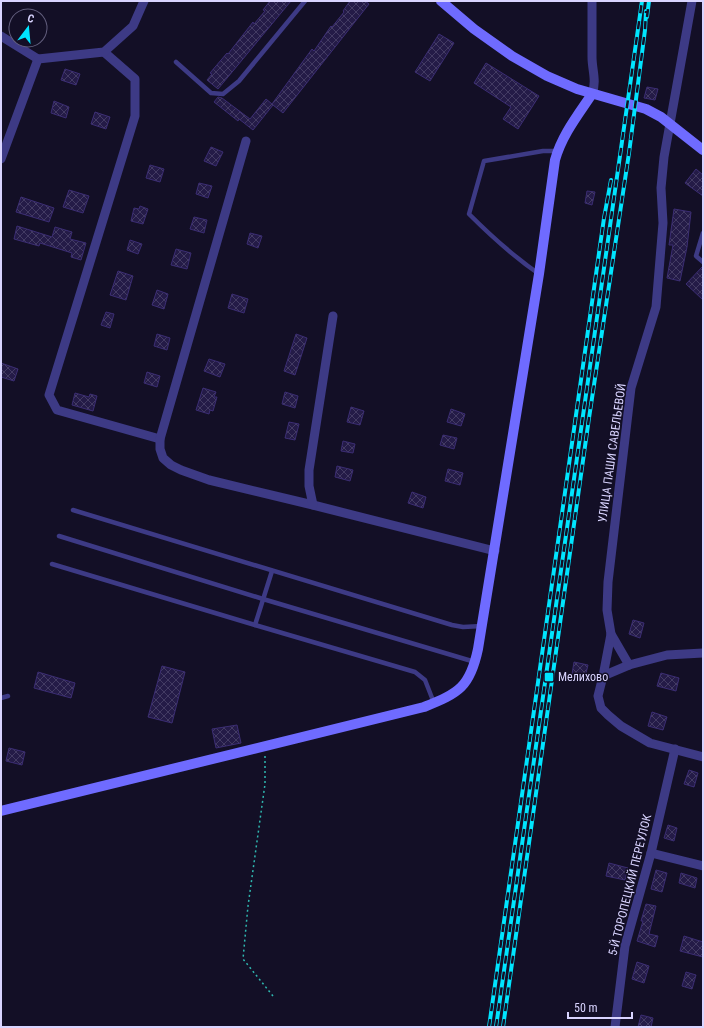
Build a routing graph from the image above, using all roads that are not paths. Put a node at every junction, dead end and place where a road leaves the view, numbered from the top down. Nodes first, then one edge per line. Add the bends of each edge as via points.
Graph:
1 (144, 1) edge
2 (305, 1) edge
3 (441, 1) edge
4 (592, 1) edge
5 (692, 1) edge
6 (1, 36) edge
7 (104, 52) junction
8 (38, 59) junction
9 (176, 62) dead end
10 (592, 94) junction
11 (670, 123) junction
12 (246, 141) dead end
13 (703, 150) edge
14 (558, 151) junction
15 (1, 159) edge
16 (703, 233) edge
17 (703, 262) edge
18 (539, 274) junction
19 (333, 316) dead end
20 (160, 439) junction
21 (313, 505) junction
22 (73, 510) dead end
23 (60, 536) dead end
24 (495, 551) junction
25 (52, 564) dead end
26 (272, 571) junction
27 (263, 599) junction
28 (255, 625) junction
29 (482, 626) junction
30 (611, 634) junction
31 (703, 653) edge
32 (476, 662) junction
33 (629, 664) junction
34 (603, 676) junction
35 (8, 696) dead end
36 (1, 698) edge
37 (434, 703) junction
38 (675, 749) junction
39 (703, 757) edge
40 (1, 811) edge
41 (651, 853) junction
42 (703, 866) edge
43 (615, 1027) edge

1 - 7 street via 133,26
2 - 9 lane via 238,81 223,94 211,93
3 - 10 street via 512,56 547,76
4 - 10 street via 592,59 595,81
5 - 11 street, УЛИЦА ПАШИ САВЕЛЬЕВОЙ
6 - 8 street
7 - 8 street
7 - 20 street via 135,79 136,116 49,394 57,410
8 - 15 street
10 - 11 street via 646,109
10 - 14 street via 569,128
11 - 13 street
11 - 30 street, УЛИЦА ПАШИ САВЕЛЬЕВОЙ via 661,188 663,223 656,307 631,388 608,582 607,610
12 - 20 street
14 - 18 street
14 - 18 lane via 543,151 484,161 469,214 517,258
16 - 17 lane via 696,256
18 - 24 street
19 - 21 street via 309,470
20 - 21 street via 163,458 181,470 209,480
21 - 24 street
22 - 26 lane
23 - 27 lane
24 - 29 street
25 - 28 lane
26 - 27 lane
26 - 29 lane via 452,625
27 - 28 lane
27 - 32 lane
28 - 37 lane via 415,672 425,680
29 - 32 street
30 - 33 street, УЛИЦА ПАШИ САВЕЛЬЕВОЙ
30 - 34 street
31 - 33 street via 667,655
32 - 37 street via 466,682 458,690
33 - 34 street
34 - 38 street via 598,696 601,708 608,716 650,743
35 - 36 lane
37 - 40 street via 182,768
38 - 39 street
38 - 41 street, 5-Й ТОРОПЕЦКИЙ ПЕРЕУЛОК
41 - 42 street
41 - 43 street, 5-Й ТОРОПЕЦКИЙ ПЕРЕУЛОК via 625,946

